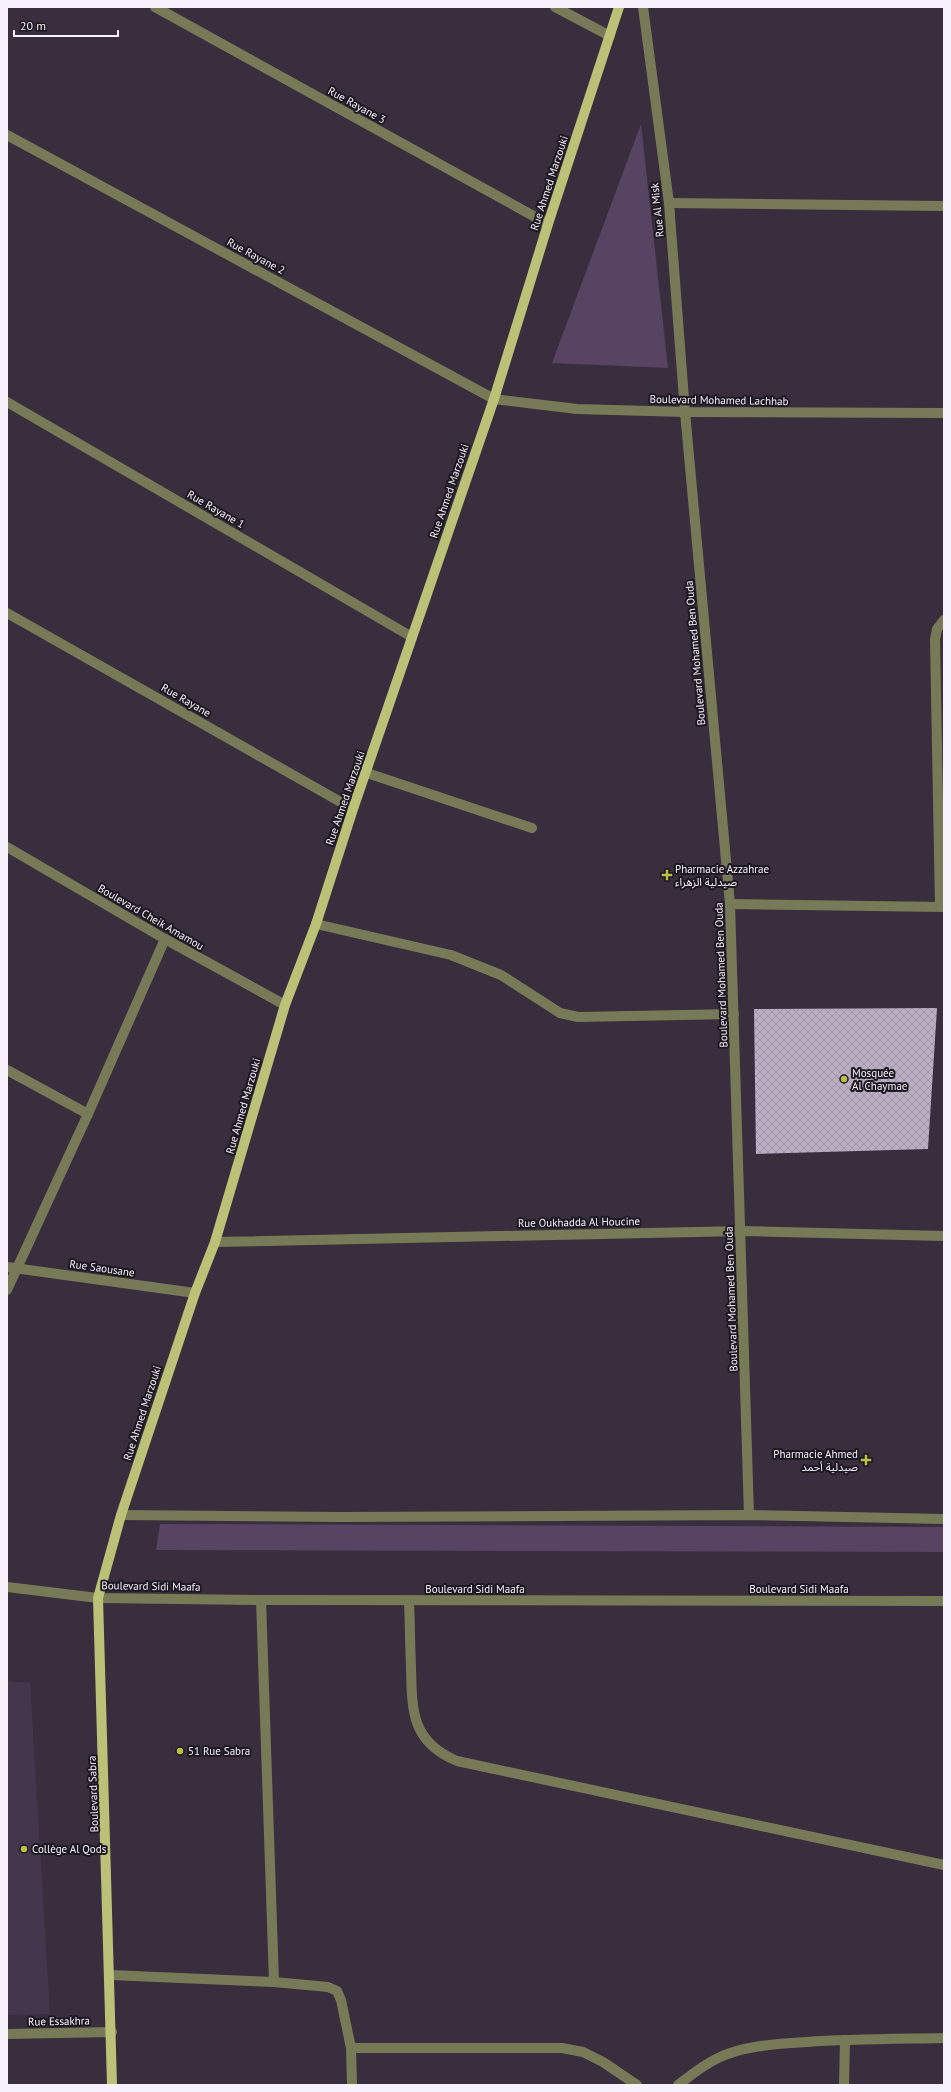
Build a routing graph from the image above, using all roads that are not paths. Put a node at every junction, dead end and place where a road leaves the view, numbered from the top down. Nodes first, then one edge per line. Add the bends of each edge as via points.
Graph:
1 (155, 7) edge
2 (555, 7) edge
3 (619, 7) edge
4 (643, 7) edge
5 (610, 36) junction
6 (7, 135) edge
7 (669, 204) junction
8 (944, 206) edge
9 (548, 224) junction
10 (494, 399) junction
11 (7, 402) edge
12 (685, 412) junction
13 (944, 413) edge
14 (7, 612) edge
15 (944, 620) edge
16 (412, 637) junction
17 (367, 773) junction
18 (354, 809) junction
19 (532, 828) dead end
20 (7, 847) edge
21 (730, 904) junction
22 (942, 906) edge
23 (316, 924) junction
24 (165, 939) junction
25 (285, 1005) junction
26 (734, 1014) junction
27 (7, 1070) edge
28 (88, 1114) junction
29 (742, 1231) junction
30 (944, 1236) edge
31 (215, 1242) junction
32 (12, 1267) edge
33 (7, 1290) edge
34 (195, 1293) junction
35 (121, 1515) junction
36 (749, 1515) junction
37 (944, 1519) edge
38 (7, 1587) edge
39 (98, 1598) junction
40 (262, 1600) junction
41 (944, 1601) edge
42 (409, 1602) junction
43 (944, 1864) edge
44 (110, 1975) junction
45 (274, 1982) junction
46 (112, 2032) junction
47 (7, 2034) edge
48 (944, 2038) edge
49 (844, 2040) junction
50 (351, 2048) junction
51 (112, 2085) edge
52 (352, 2085) edge
53 (637, 2085) edge
54 (678, 2085) edge
55 (844, 2085) edge

1 - 9 street, Rue Rayane 3
2 - 5 street
3 - 5 main road, Rue Ahmed Marzouki
4 - 7 street, Rue Al Misk
5 - 9 main road, Rue Ahmed Marzouki
6 - 10 street, Rue Rayane 2
7 - 8 street
7 - 12 street, Rue Al Misk
9 - 10 main road, Rue Ahmed Marzouki
10 - 12 street, Boulevard Mohamed Lachhab via 577,409
10 - 16 main road, Rue Ahmed Marzouki
11 - 16 street, Rue Rayane 1
12 - 13 street, Boulevard Mohamed Lachhab
12 - 21 street, Boulevard Mohamed Ben Ouda
14 - 18 street, Rue Rayane
15 - 22 street via 937,629 935,640
16 - 17 main road, Rue Ahmed Marzouki
17 - 18 main road, Rue Ahmed Marzouki
17 - 19 street
18 - 23 main road, Rue Ahmed Marzouki
20 - 24 street, Boulevard Cheik Amamou
21 - 22 street
21 - 26 street, Boulevard Mohamed Ben Ouda
23 - 25 main road, Rue Ahmed Marzouki
23 - 26 street via 450,955 501,975 560,1013 578,1017
24 - 25 street, Boulevard Cheik Amamou
24 - 28 street
25 - 31 main road, Rue Ahmed Marzouki
26 - 29 street, Boulevard Mohamed Ben Ouda
27 - 28 street
28 - 32 street
29 - 30 street, Rue Oukhadda Al Houcine
29 - 31 street, Rue Oukhadda Al Houcine
29 - 36 street, Boulevard Mohamed Ben Ouda
31 - 34 main road, Rue Ahmed Marzouki
32 - 33 street
32 - 34 street, Rue Saousane
34 - 35 main road, Rue Ahmed Marzouki
35 - 36 street
35 - 39 main road, Rue Ahmed Marzouki
36 - 37 street
38 - 39 street, Boulevard Sidi Maafa
39 - 40 street, Boulevard Sidi Maafa
39 - 44 main road, Boulevard Sabra
40 - 42 street, Boulevard Sidi Maafa
40 - 45 street
41 - 42 street, Boulevard Sidi Maafa
42 - 43 street via 412,1708 423,1735 443,1755 457,1761
44 - 45 street
44 - 46 main road, Boulevard Sabra
45 - 50 street via 328,1987 337,1991
46 - 47 street, Rue Essakhra
46 - 51 main road, Boulevard Sabra
48 - 49 street
49 - 54 street via 774,2044 734,2052 701,2068
49 - 55 street
50 - 52 street
50 - 53 street via 562,2048 583,2052

